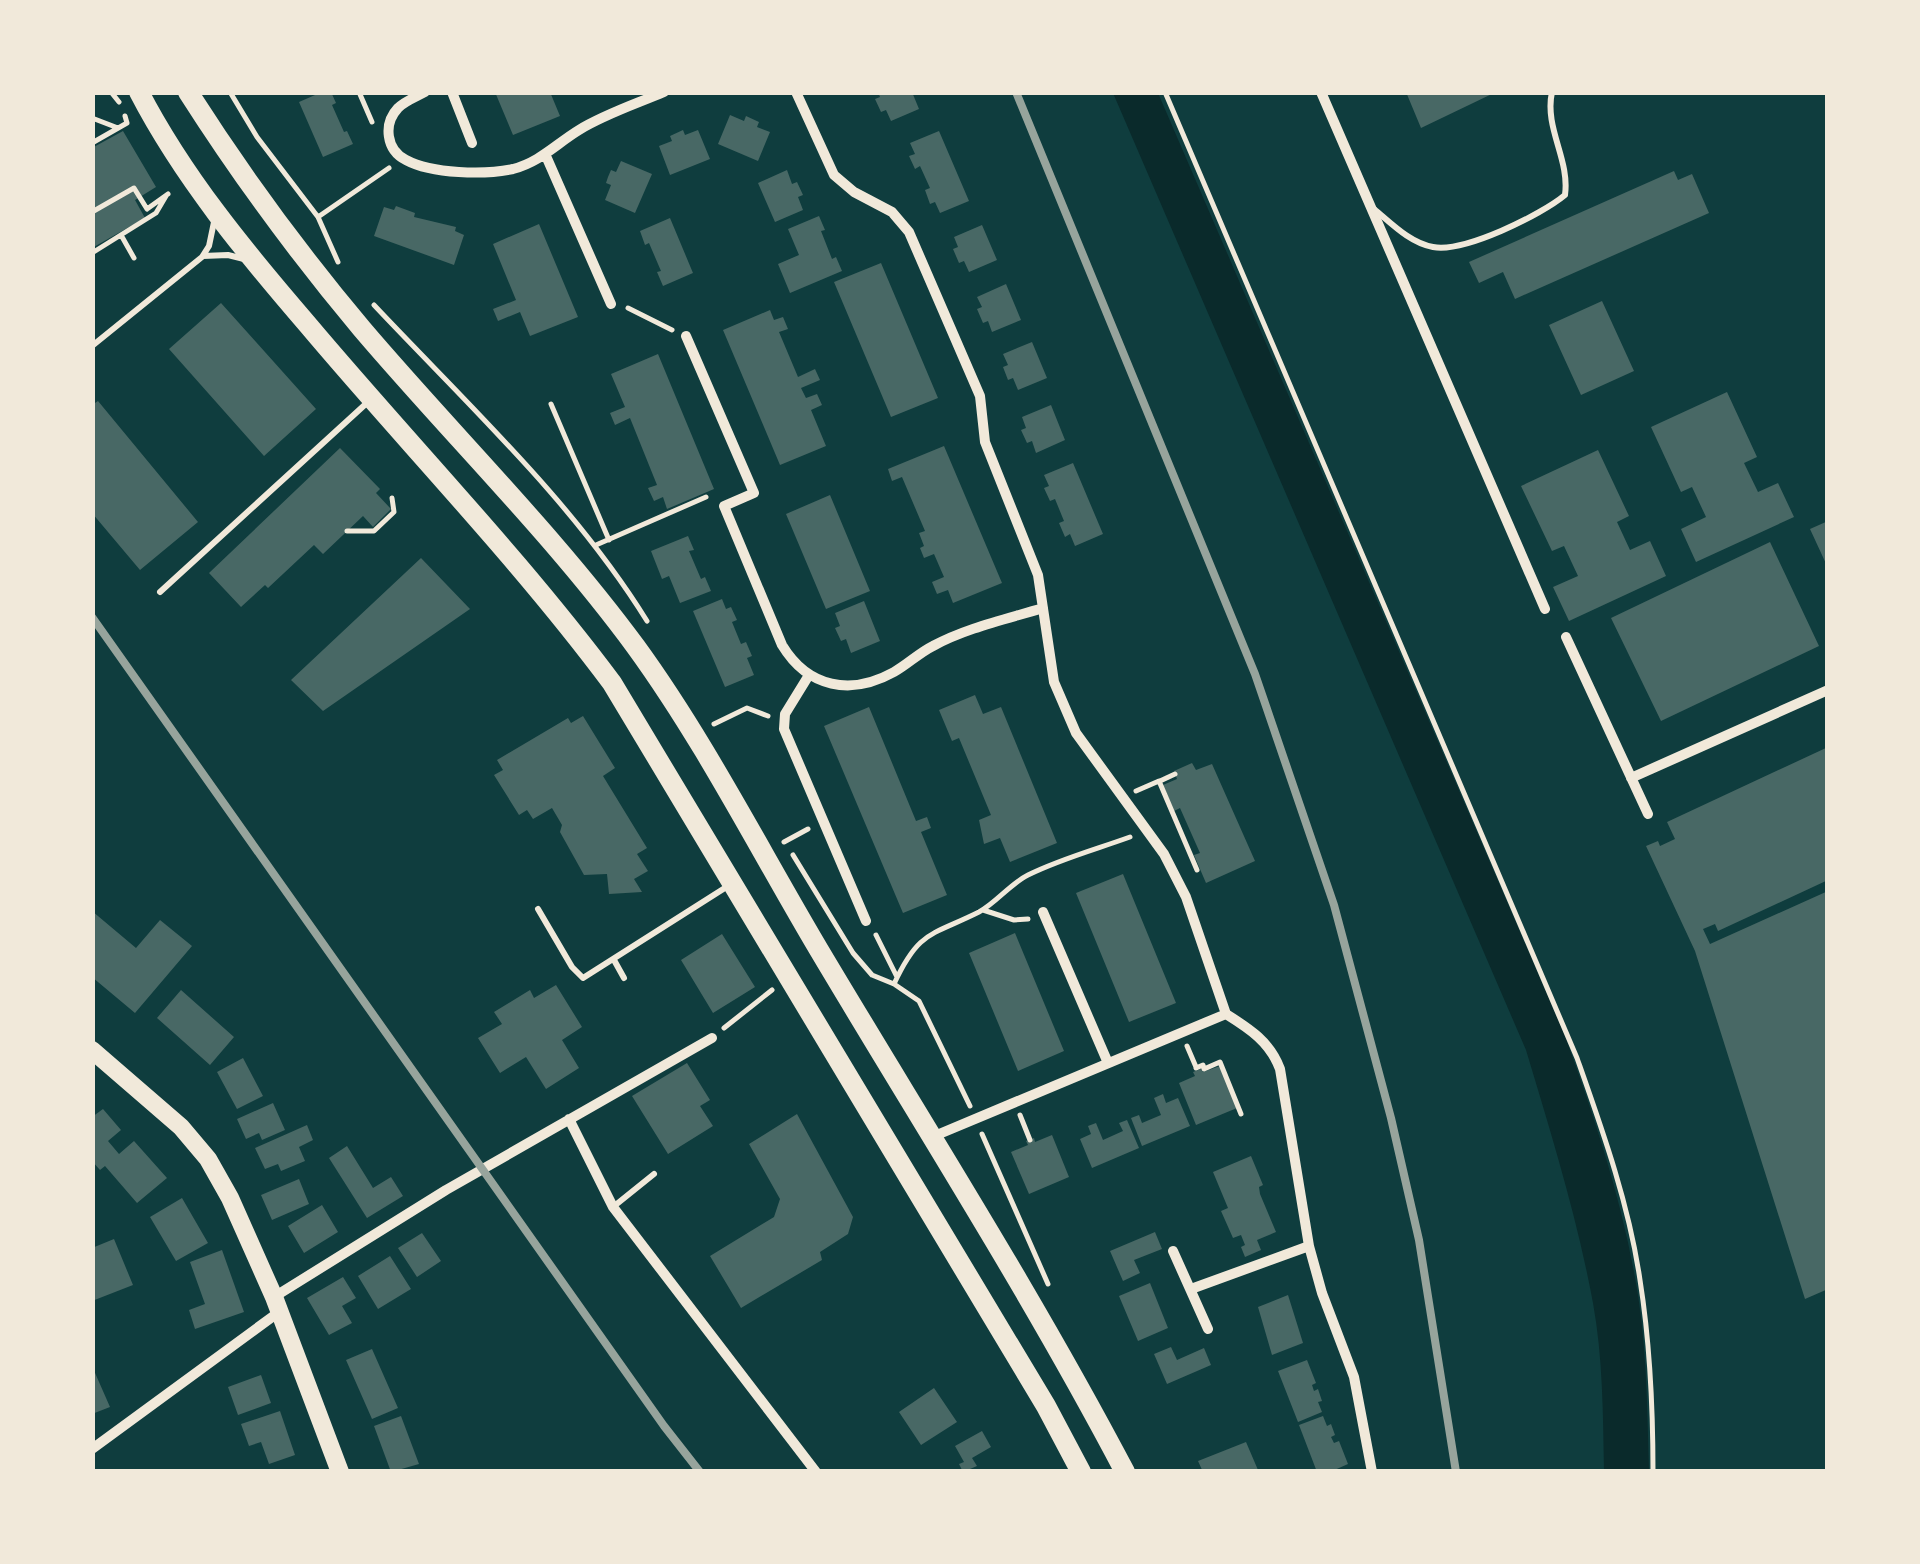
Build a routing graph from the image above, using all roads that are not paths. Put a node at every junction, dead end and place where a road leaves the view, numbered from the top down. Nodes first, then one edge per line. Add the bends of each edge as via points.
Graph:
1 (139, 92) edge
2 (188, 92) edge
3 (425, 92) edge
4 (452, 92) edge
5 (664, 92) edge
6 (796, 92) edge
7 (1321, 92) edge
8 (1549, 92) edge
9 (472, 143) dead end
10 (546, 156) junction
11 (1369, 204) junction
12 (213, 206) junction
13 (202, 256) junction
14 (255, 263) junction
15 (611, 304) road end
16 (686, 336) road end
17 (92, 346) edge
18 (371, 400) junction
19 (160, 592) dead end
20 (1043, 608) junction
21 (1545, 609) dead end
22 (1566, 638) dead end
23 (809, 676) junction
24 (1828, 690) edge
25 (1631, 778) junction
26 (1648, 814) dead end
27 (734, 883) junction
28 (538, 909) dead end
29 (1044, 915) road end
30 (866, 921) road end
31 (614, 960) junction
32 (624, 978) dead end
33 (1226, 1014) junction
34 (712, 1038) road end
35 (92, 1050) edge
36 (1108, 1063) junction
37 (569, 1119) junction
38 (932, 1136) junction
39 (654, 1174) dead end
40 (612, 1207) junction
41 (1309, 1246) junction
42 (1174, 1251) dead end
43 (1190, 1289) junction
44 (276, 1305) junction
45 (1208, 1329) dead end
46 (92, 1448) edge
47 (340, 1472) edge
48 (816, 1472) edge
49 (1081, 1472) edge
50 (1125, 1472) edge
51 (1372, 1472) edge

1 - 12 main road
2 - 38 main road via 262,202 364,332 566,555 639,650
3 - 10 street via 389,120 392,150 406,160 488,172
4 - 9 street
5 - 10 street via 578,130
6 - 20 street via 834,175 892,212 910,232 980,396 984,442 1038,575
7 - 11 street
8 - 11 lane via 1567,178 1565,195 1552,206 1447,248 1406,236
10 - 15 street
11 - 21 street
12 - 13 lane via 214,232
12 - 14 main road
13 - 14 lane via 228,254
13 - 17 lane
14 - 18 main road
16 - 23 street via 754,493 724,506 782,645
18 - 19 lane
18 - 27 main road via 553,604 612,683
20 - 23 street via 933,645 865,685 834,687
20 - 33 street via 1065,713 1164,854
22 - 25 street
23 - 30 street via 785,714 784,728
24 - 25 street
25 - 26 street
27 - 31 lane
27 - 49 main road
28 - 31 lane via 583,978
29 - 36 street
31 - 32 lane
33 - 36 street
33 - 41 street via 1275,1054
34 - 37 street
35 - 44 main road via 208,1159
36 - 38 street
37 - 40 street
37 - 44 street via 446,1190
38 - 50 main road
39 - 40 lane
40 - 48 street
41 - 43 street
41 - 51 street via 1354,1377
42 - 43 street
43 - 45 street
44 - 46 street
44 - 47 main road

